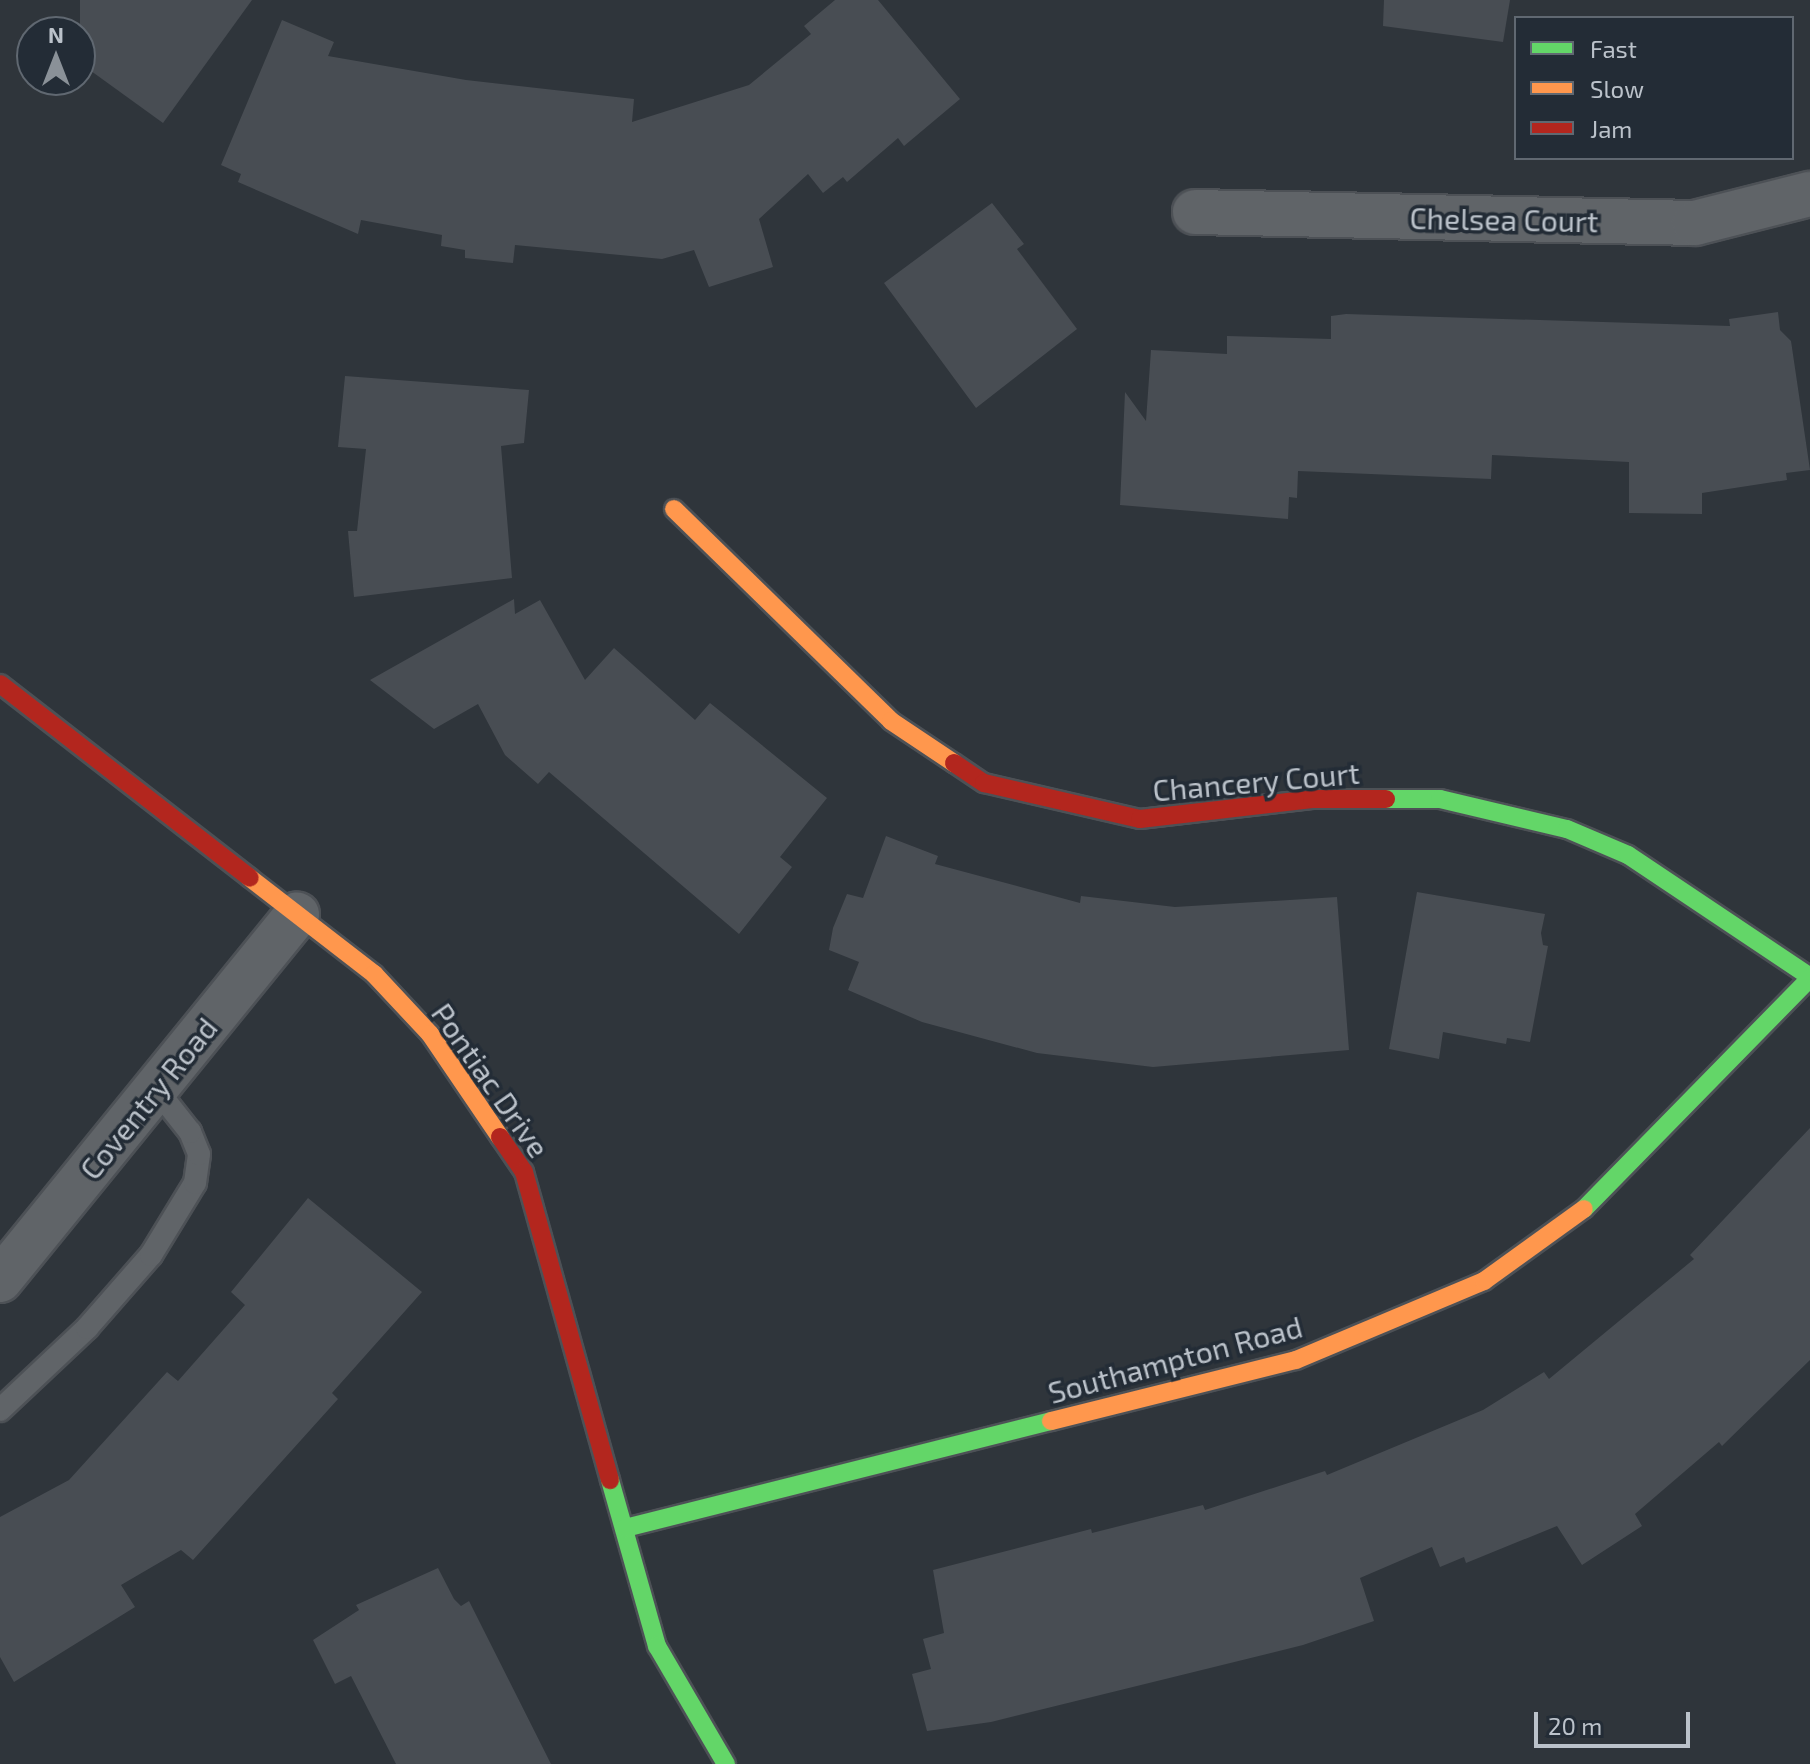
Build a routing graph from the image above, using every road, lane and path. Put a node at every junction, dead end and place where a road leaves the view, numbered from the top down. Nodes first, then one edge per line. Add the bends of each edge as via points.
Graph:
1 (1810, 194) edge
2 (1195, 212) dead end
3 (674, 509) dead end
4 (0, 684) edge
5 (297, 915) junction
6 (1810, 978) edge
7 (156, 1089) junction
8 (0, 1280) edge
9 (0, 1410) edge
10 (625, 1528) junction
11 (726, 1764) edge

1 - 2 street, Chelsea Court via 1695,223
3 - 6 street, Chancery Court via 891,721 984,783 1140,819 1312,799 1440,799 1553,825 1628,855
4 - 5 street, Pontiac Drive
5 - 7 street, Coventry Road
5 - 10 street, Pontiac Drive via 374,974 430,1034 524,1172
6 - 10 street, Southampton Road via 1578,1215 1484,1281 1296,1360
7 - 8 street, Coventry Road
7 - 9 lane via 190,1132 199,1154 195,1183 151,1255 87,1328
10 - 11 street, Pontiac Drive via 657,1646

